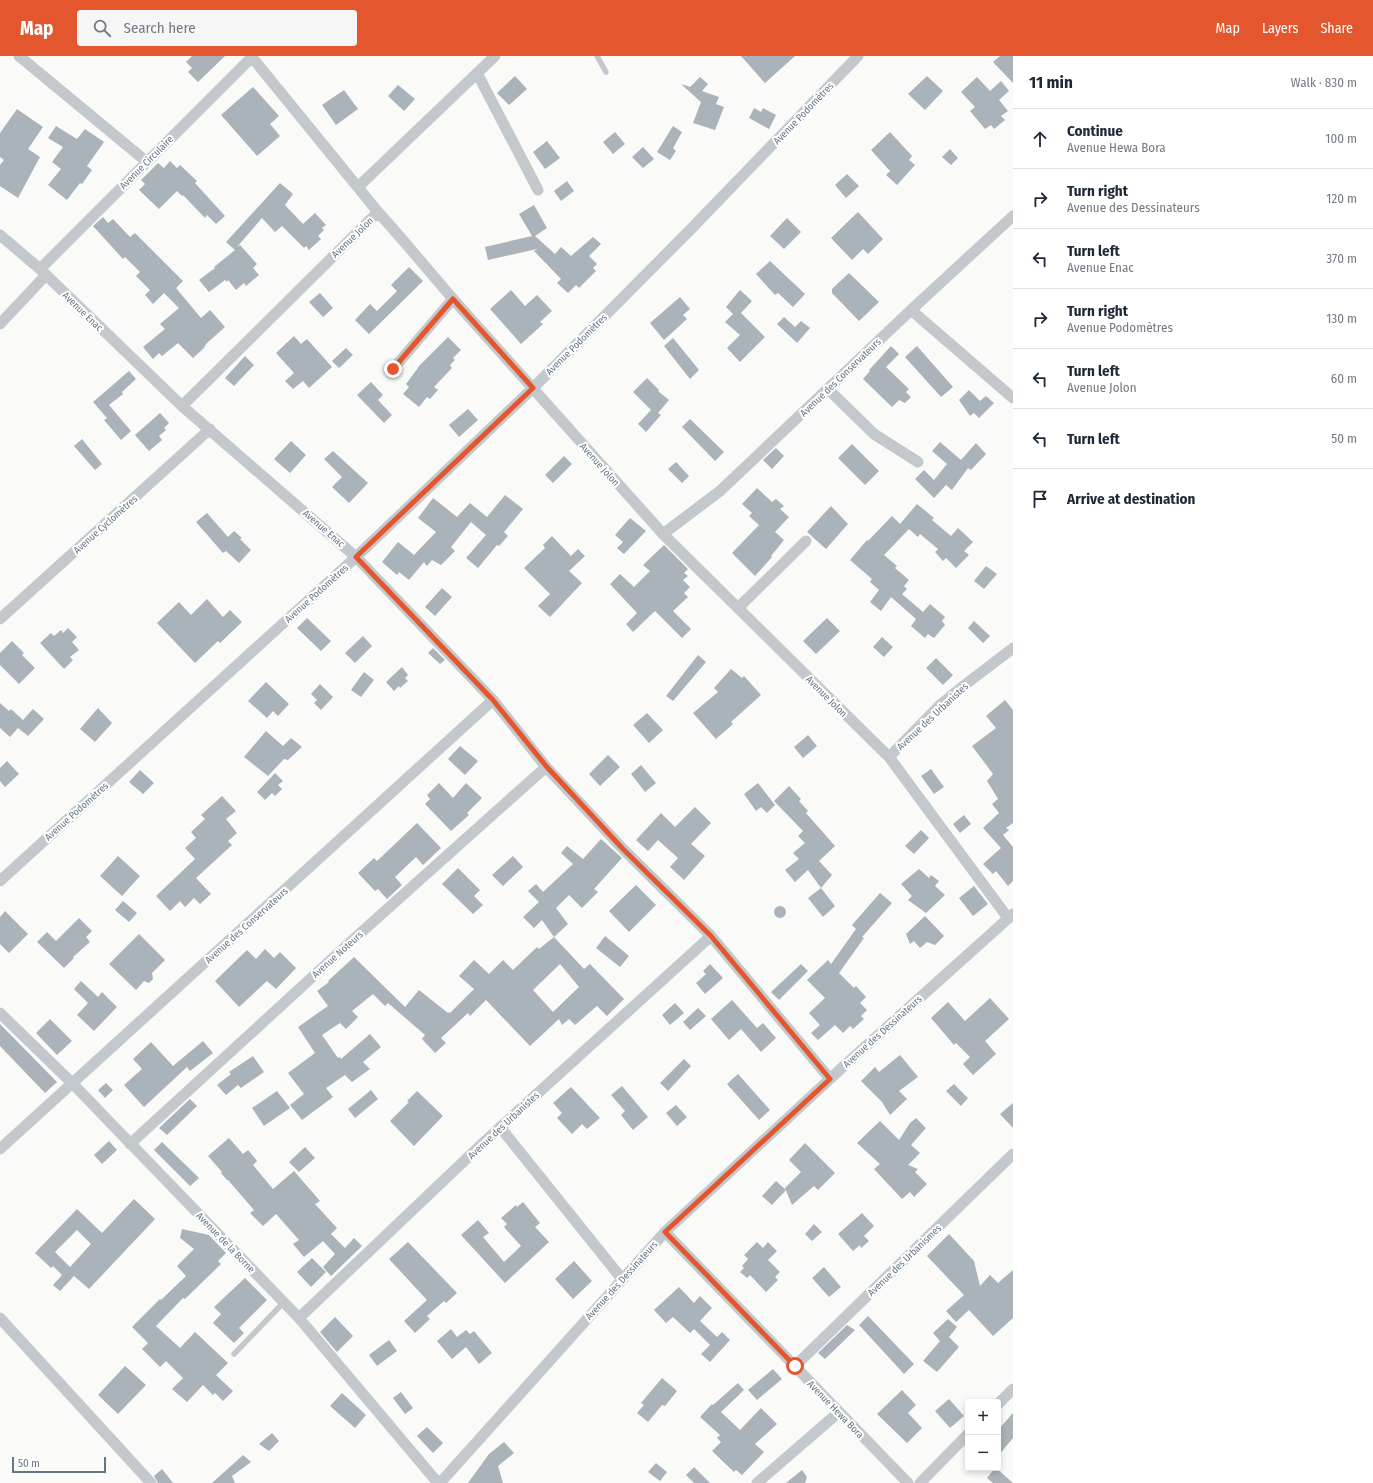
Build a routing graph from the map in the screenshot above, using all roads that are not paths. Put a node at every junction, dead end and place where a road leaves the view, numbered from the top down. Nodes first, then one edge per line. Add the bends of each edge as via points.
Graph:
1 (19, 56) edge
2 (252, 56) edge
3 (495, 56) edge
4 (597, 56) edge
5 (858, 56) edge
6 (606, 72) dead end
7 (477, 73) junction
8 (147, 162) junction
9 (358, 187) junction
10 (538, 190) dead end
11 (378, 212) junction
12 (1013, 216) edge
13 (0, 235) edge
14 (43, 272) junction
15 (453, 299) junction
16 (911, 310) junction
17 (0, 324) edge
18 (393, 369) dead end
19 (533, 388) junction
20 (828, 389) junction
21 (1013, 398) edge
22 (182, 406) junction
23 (210, 429) junction
24 (918, 462) dead end
25 (663, 534) junction
26 (806, 541) dead end
27 (356, 557) junction
28 (738, 608) junction
29 (0, 619) edge
30 (1013, 648) edge
31 (493, 700) junction
32 (889, 756) junction
33 (546, 766) junction
34 (0, 881) edge
35 (1010, 916) edge
36 (711, 936) junction
37 (0, 1013) edge
38 (830, 1079) junction
39 (72, 1083) junction
40 (500, 1127) junction
41 (130, 1144) junction
42 (0, 1149) edge
43 (1013, 1154) edge
44 (665, 1232) junction
45 (622, 1279) junction
46 (284, 1302) junction
47 (0, 1318) edge
48 (299, 1318) junction
49 (234, 1354) dead end
50 (795, 1366) junction
51 (1013, 1390) edge
52 (1001, 1401) edge
53 (839, 1412) junction
54 (967, 1435) edge
55 (150, 1483) edge
56 (439, 1483) edge
57 (757, 1483) edge
58 (908, 1483) edge
59 (920, 1483) edge

1 - 8 street
2 - 8 street, Avenue Circulaire
2 - 9 street
3 - 7 street
4 - 6 lane
5 - 19 street, Avenue Podomètres
7 - 9 street
7 - 10 street
8 - 14 street, Avenue Circulaire
9 - 11 street
11 - 15 street, Avenue Jolon
11 - 22 street, Avenue Jolon
12 - 16 street, Avenue des Conservateurs
13 - 14 street, Avenue Enac
14 - 17 street, Avenue Circulaire
14 - 22 street, Avenue Enac
15 - 18 street
15 - 19 street, Avenue Jolon
16 - 20 street, Avenue des Conservateurs
16 - 21 street
19 - 25 street, Avenue Jolon
19 - 27 street, Avenue Podomètres
20 - 24 street via 874,434
20 - 25 street, Avenue des Conservateurs via 720,491
22 - 23 street, Avenue Enac
23 - 27 street, Avenue Enac
23 - 29 street, Avenue Cyclomètres
25 - 28 street, Avenue Jolon
26 - 28 street
27 - 31 street, Avenue Enac
27 - 34 street, Avenue Podomètres
28 - 32 street, Avenue Jolon
30 - 32 street, Avenue des Urbanistes via 939,706
31 - 33 street, Avenue Enac
31 - 39 street, Avenue des Conservateurs
32 - 35 street, Avenue Jolon
33 - 36 street, Avenue Enac via 623,849
33 - 41 street, Avenue Noteurs
35 - 38 street, Avenue des Dessinateurs
36 - 38 street, Avenue Enac
36 - 40 street, Avenue des Urbanistes
37 - 39 street, Avenue de la Borne
38 - 44 street, Avenue des Dessinateurs
39 - 41 street, Avenue de la Borne
39 - 42 street, Avenue des Conservateurs
40 - 45 street
40 - 48 street, Avenue des Urbanistes
41 - 46 street, Avenue de la Borne
43 - 50 street, Avenue des Urbanismes
44 - 45 street, Avenue des Dessinateurs
44 - 50 street, Avenue Hewa Bora
45 - 56 street, Avenue des Dessinateurs
46 - 48 street, Avenue de la Borne
46 - 49 lane
47 - 55 street
48 - 56 street, Avenue de la Borne
50 - 53 street, Avenue Hewa Bora
51 - 52 street
53 - 57 street
53 - 58 street, Avenue Hewa Bora
54 - 59 street

